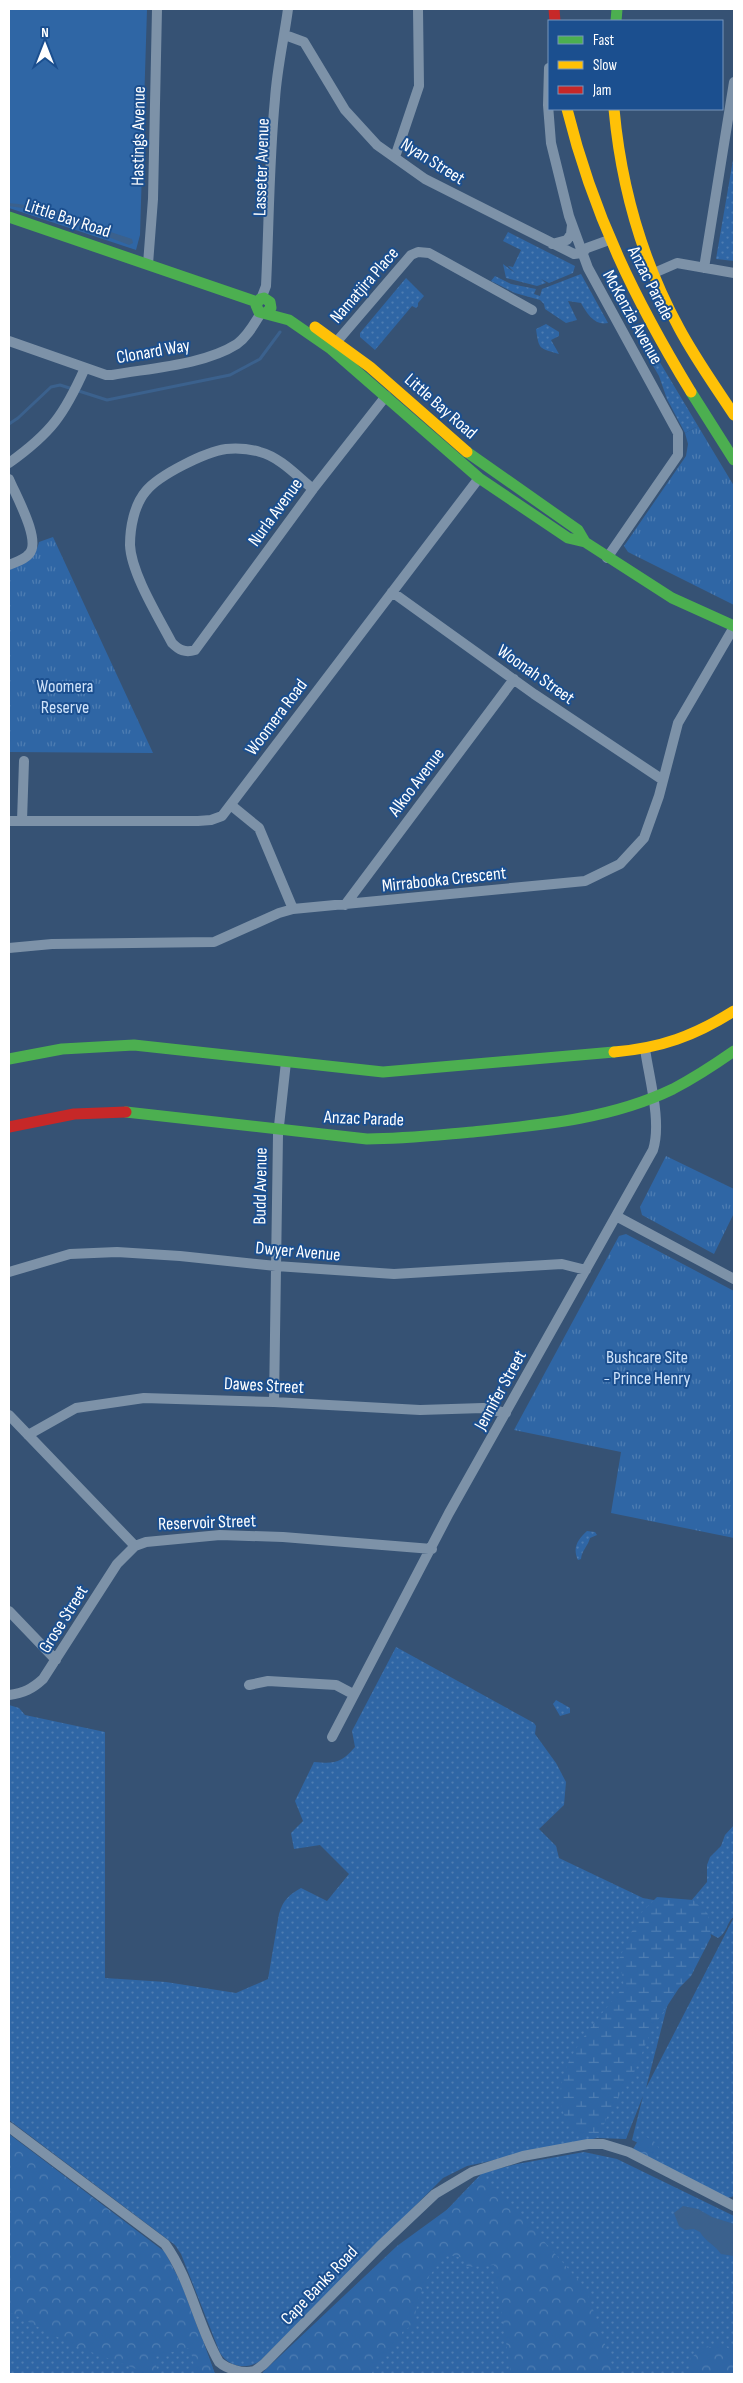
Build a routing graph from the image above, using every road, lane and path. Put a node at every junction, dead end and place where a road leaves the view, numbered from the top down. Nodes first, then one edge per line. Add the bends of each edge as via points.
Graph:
1 (157, 9) edge
2 (288, 9) edge
3 (418, 9) edge
4 (284, 35) junction
5 (734, 85) edge
6 (548, 110) edge
7 (567, 110) edge
8 (614, 110) edge
9 (395, 157) junction
10 (9, 217) edge
11 (572, 224) junction
12 (609, 240) junction
13 (552, 244) junction
14 (582, 253) junction
15 (148, 264) junction
16 (704, 268) junction
17 (654, 273) junction
18 (734, 273) edge
19 (264, 305) junction
20 (532, 310) dead end
21 (9, 341) edge
22 (334, 345) junction
23 (85, 368) junction
24 (389, 392) junction
25 (734, 415) edge
26 (734, 460) edge
27 (9, 463) edge
28 (487, 467) junction
29 (479, 478) junction
30 (9, 479) edge
31 (313, 489) junction
32 (585, 542) junction
33 (608, 558) junction
34 (9, 565) edge
35 (392, 592) junction
36 (734, 627) edge
37 (514, 679) junction
38 (24, 761) dead end
39 (663, 780) junction
40 (232, 806) junction
41 (9, 821) edge
42 (22, 821) junction
43 (345, 905) junction
44 (294, 909) junction
45 (9, 948) edge
46 (734, 1011) edge
47 (645, 1049) junction
48 (734, 1051) edge
49 (9, 1059) edge
50 (286, 1062) junction
51 (652, 1098) junction
52 (9, 1127) edge
53 (278, 1130) junction
54 (616, 1216) junction
55 (276, 1266) junction
56 (586, 1270) junction
57 (9, 1272) edge
58 (734, 1279) edge
59 (274, 1402) junction
60 (506, 1413) junction
61 (9, 1416) edge
62 (28, 1435) junction
63 (134, 1546) junction
64 (432, 1549) junction
65 (9, 1611) edge
66 (56, 1660) junction
67 (249, 1685) dead end
68 (353, 1694) junction
69 (9, 1695) edge
70 (332, 1737) dead end
71 (9, 2127) edge
72 (734, 2206) edge
73 (225, 2371) edge
74 (255, 2373) edge

1 - 15 street, Hastings Avenue via 153,199
2 - 4 street, Lasseter Avenue
3 - 9 street via 419,86
4 - 9 street, Nyan Street via 304,42 344,110 377,144
4 - 19 street, Lasseter Avenue via 274,100
5 - 16 street
6 - 11 street, McKenzie Avenue via 551,143
7 - 12 main road, Anzac Parade
8 - 17 main road, Anzac Parade via 628,197
9 - 13 street, Nyan Street via 425,179
10 - 15 main road, Little Bay Road
11 - 13 street via 567,240
11 - 14 street, McKenzie Avenue
12 - 14 street via 586,248
12 - 26 main road, Anzac Parade via 625,276 683,380
13 - 14 street, Nyan Street via 574,254
14 - 33 street, McKenzie Avenue via 680,442 678,455
15 - 19 main road, Little Bay Road
16 - 17 street via 677,264
16 - 18 street
17 - 25 main road, Anzac Parade via 676,322
19 - 22 main road, Little Bay Road
19 - 23 street, Clonard Way via 249,332 238,343 209,357 112,375
20 - 22 street, Namatjira Place via 429,253 418,252 411,256
21 - 23 street, Clonard Way
22 - 24 main road, Little Bay Road
23 - 27 street via 56,423
24 - 28 main road, Little Bay Road
24 - 29 main road, Little Bay Road
24 - 31 street, Nurla Avenue
28 - 29 main road, Woomera Road
28 - 32 main road, Little Bay Road via 578,530
29 - 32 main road, Little Bay Road via 568,538
29 - 35 street, Woomera Road
30 - 34 street via 34,537 30,554
31 - 31 street, Nurla Avenue via 262,452 225,449 168,473 145,492 137,505 130,532 130,548 135,569 172,643 184,651 195,650
32 - 33 main road, Little Bay Road
33 - 36 main road, Little Bay Road via 672,598
35 - 37 street, Woonah Street
35 - 40 street, Woomera Road
36 - 39 street, Mirrabooka Crescent via 678,723
37 - 39 street, Woonah Street
37 - 43 street, Alkoo Avenue
38 - 42 street
39 - 43 street, Mirrabooka Crescent via 644,838 620,864 585,881
40 - 42 street, Woomera Road via 222,816 211,820
40 - 44 street via 259,828
41 - 42 street, Woomera Road
43 - 44 street, Mirrabooka Crescent
44 - 45 street, Mirrabooka Crescent via 214,942 52,944
46 - 47 main road via 694,1034
47 - 50 main road via 383,1072
47 - 51 street, Jennifer Street
48 - 51 main road, Anzac Parade
49 - 50 main road via 62,1049 116,1045
50 - 53 street, Budd Avenue
51 - 53 main road, Anzac Parade via 603,1115 554,1123 391,1139
51 - 54 street, Jennifer Street via 656,1138
52 - 53 main road, Anzac Parade via 76,1113 110,1111
53 - 55 street, Budd Avenue
54 - 56 street, Jennifer Street
54 - 58 street
55 - 56 street, Dwyer Avenue via 394,1274 562,1264
55 - 57 street, Dwyer Avenue via 117,1252 70,1254
55 - 59 street, Budd Avenue
56 - 60 street, Jennifer Street
59 - 60 street, Dawes Street via 420,1410 483,1408
59 - 62 street, Dawes Street via 179,1398 110,1402 76,1408
60 - 64 street, Jennifer Street
61 - 62 street
62 - 63 street
63 - 64 street, Reservoir Street via 160,1539 220,1535
63 - 66 street, Grose Street via 117,1564
64 - 68 street, Jennifer Street
65 - 66 street
66 - 69 street, Grose Street via 34,1688
67 - 68 street via 268,1681 336,1685
68 - 70 street, Jennifer Street
71 - 73 street, Cape Banks Road via 165,2244 186,2279 215,2355
72 - 74 street, Cape Banks Road via 629,2152 603,2144 523,2156 472,2172 435,2194
73 - 74 street, Cape Banks Road

